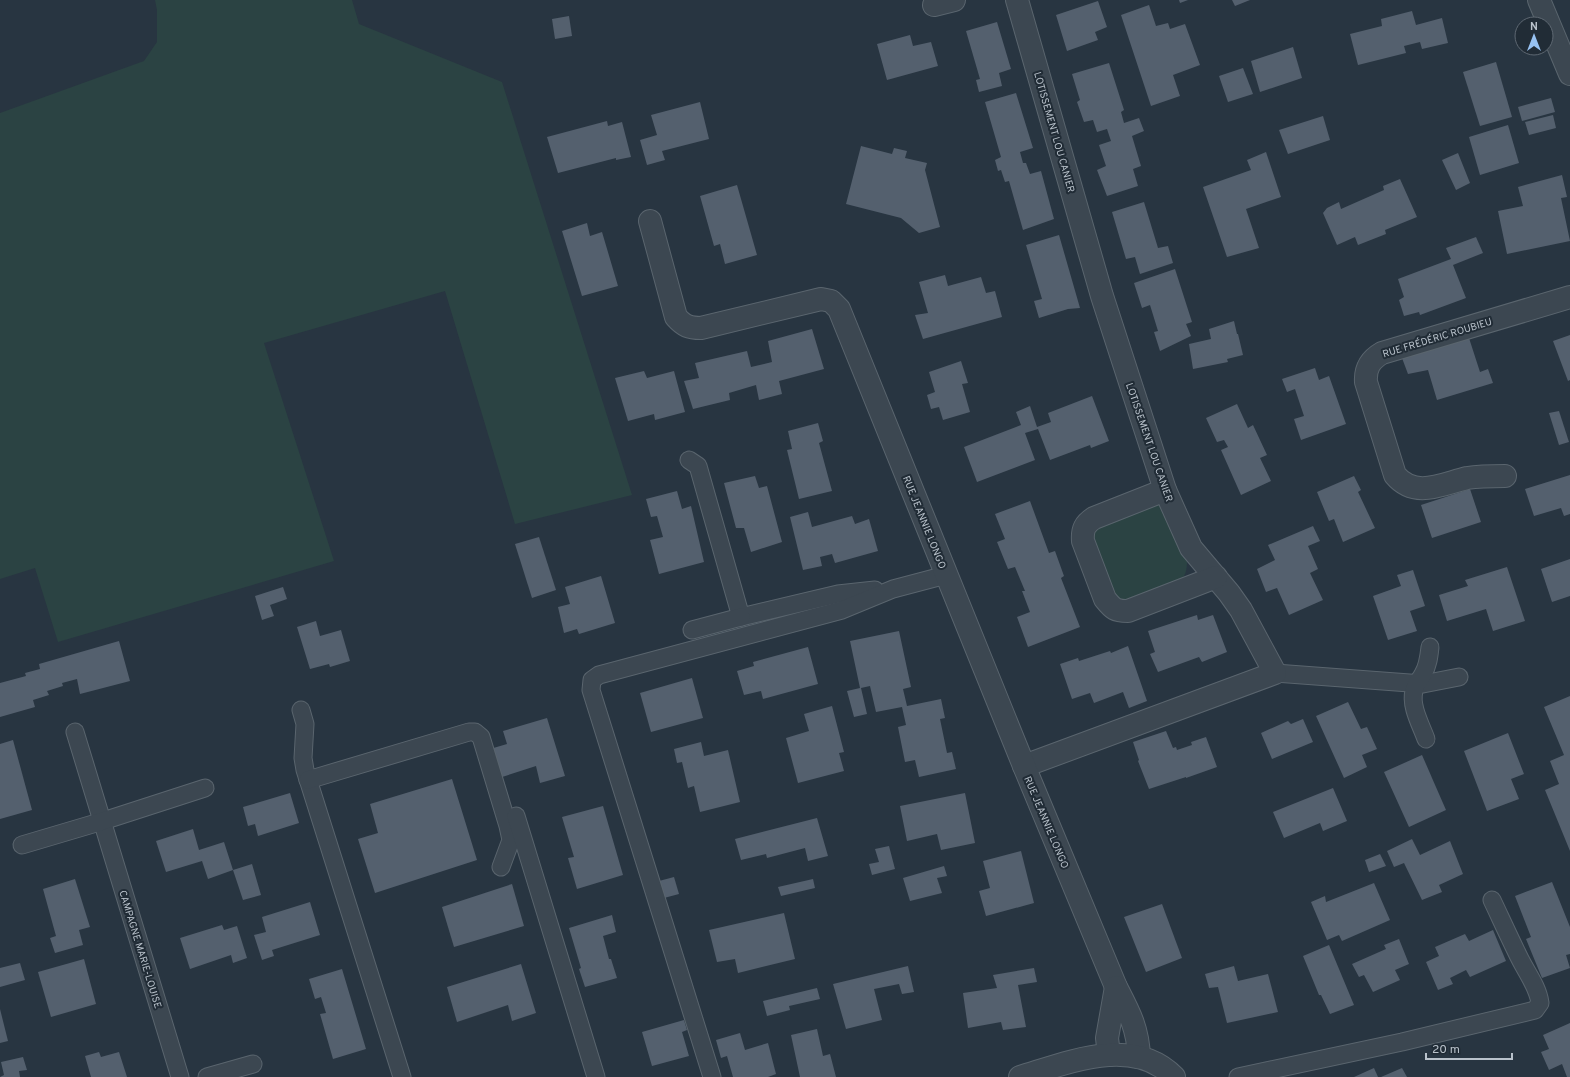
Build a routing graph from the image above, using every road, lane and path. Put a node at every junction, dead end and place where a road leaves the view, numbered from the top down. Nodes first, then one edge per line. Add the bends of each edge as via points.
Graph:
1 (1017, 0) edge
2 (1539, 0) edge
3 (1570, 74) edge
4 (650, 221) dead end
5 (1570, 297) edge
6 (696, 461) dead end
7 (1505, 476) dead end
8 (1165, 490) junction
9 (946, 575) junction
10 (1216, 577) junction
11 (893, 589) junction
12 (741, 617) junction
13 (692, 630) dead end
14 (1430, 647) dead end
15 (1275, 672) junction
16 (1459, 677) dead end
17 (1416, 684) junction
18 (301, 710) dead end
19 (75, 732) dead end
20 (1426, 739) dead end
21 (1024, 766) junction
22 (308, 780) junction
23 (205, 788) dead end
24 (516, 816) dead end
25 (103, 821) junction
26 (22, 845) dead end
27 (501, 868) dead end
28 (1492, 900) dead end
29 (1116, 987) junction
30 (1109, 1055) junction
31 (1139, 1057) junction
32 (253, 1064) dead end
33 (180, 1077) edge
34 (207, 1077) edge
35 (402, 1077) edge
36 (596, 1077) edge
37 (712, 1077) edge
38 (1020, 1077) edge
39 (1174, 1077) edge
40 (1238, 1077) edge

1 - 8 street, LOTISSEMENT LOU CANIER via 1102,296
2 - 3 street
4 - 9 street, RUE JEANNIE LONGO via 676,317 690,328 701,328 821,299 831,301 839,309
5 - 7 street, RUE FRÉDÉRIC ROUBIEU via 1382,352 1368,364 1366,382 1395,475 1401,482 1420,489 1469,478
6 - 12 lane
8 - 10 street, LOTISSEMENT LOU CANIER via 1191,548
8 - 10 street via 1086,523 1082,532 1083,541 1105,599 1118,611 1128,611
9 - 11 lane
9 - 21 street, RUE JEANNIE LONGO
10 - 15 street, LOTISSEMENT LOU CANIER via 1241,610
11 - 12 lane via 838,594
11 - 37 lane via 842,610 599,675 592,680 591,690
12 - 13 lane
14 - 17 lane via 1424,674
15 - 17 lane
15 - 21 street
16 - 17 lane
17 - 20 lane via 1413,702
18 - 22 lane via 306,732 303,758
19 - 25 lane, CAMPAGNE MARIE-LOUISE
21 - 29 street, RUE JEANNIE LONGO
22 - 27 lane via 475,732 481,737 511,840
22 - 35 lane
23 - 25 lane
24 - 36 lane
25 - 26 lane
25 - 33 lane, CAMPAGNE MARIE-LOUISE
28 - 40 lane via 1536,988 1540,1004 1536,1010
29 - 30 street via 1107,1038
29 - 31 street, RUE JEANNIE LONGO via 1132,1020 1138,1039
30 - 31 street
30 - 38 street via 1078,1060
31 - 39 street via 1165,1068
32 - 34 lane

